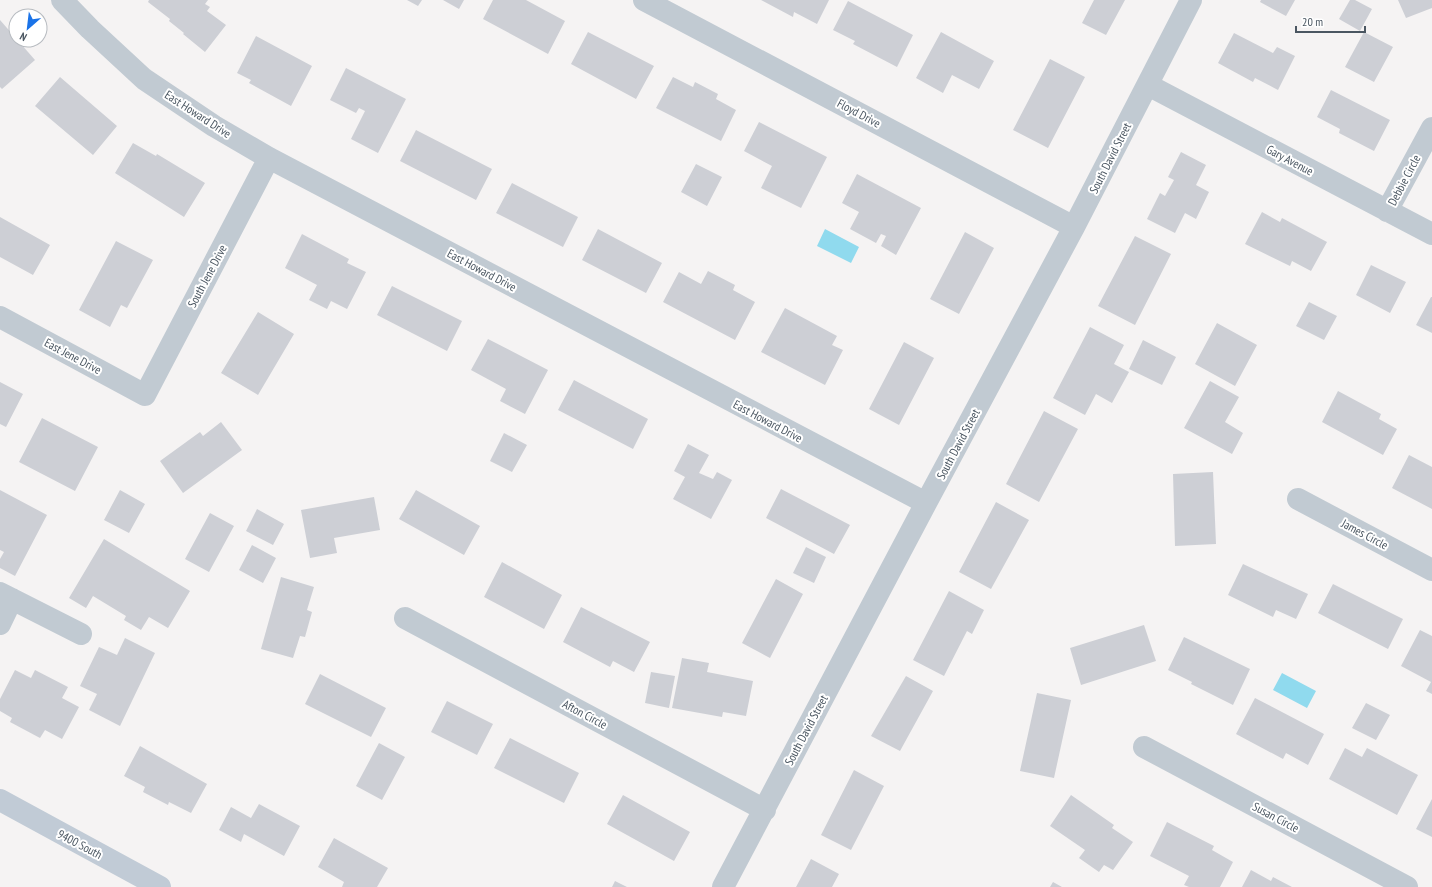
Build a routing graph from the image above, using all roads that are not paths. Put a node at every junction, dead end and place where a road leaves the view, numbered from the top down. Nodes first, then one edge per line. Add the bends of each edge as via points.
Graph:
1 (62, 0) edge
2 (644, 0) edge
3 (1191, 0) edge
4 (1148, 85) junction
5 (1432, 128) edge
6 (269, 158) junction
7 (1387, 211) junction
8 (1074, 227) junction
9 (1432, 234) edge
10 (0, 317) edge
11 (145, 395) joint
12 (1298, 499) dead end
13 (926, 503) junction
14 (1432, 570) edge
15 (6, 596) edge
16 (405, 618) dead end
17 (0, 624) edge
18 (81, 634) dead end
19 (1144, 747) dead end
20 (0, 800) edge
21 (765, 810) junction
22 (160, 887) edge
23 (723, 887) edge
24 (1407, 887) edge

1 - 6 street, East Howard Drive via 144,79 214,126
2 - 8 street, Floyd Drive
3 - 4 street, South David Street
4 - 7 street, Gary Avenue
4 - 8 street, South David Street
5 - 7 street, Debbie Circle
6 - 11 street, South Jene Drive
6 - 13 street, East Howard Drive
7 - 9 street, Gary Avenue
8 - 13 street, South David Street
10 - 11 street, East Jene Drive
12 - 14 street, James Circle
13 - 21 street, South David Street
15 - 17 street
15 - 18 street
16 - 21 street, Afton Circle
19 - 24 street, Susan Circle
20 - 22 street, 9400 South
21 - 23 street, South David Street

